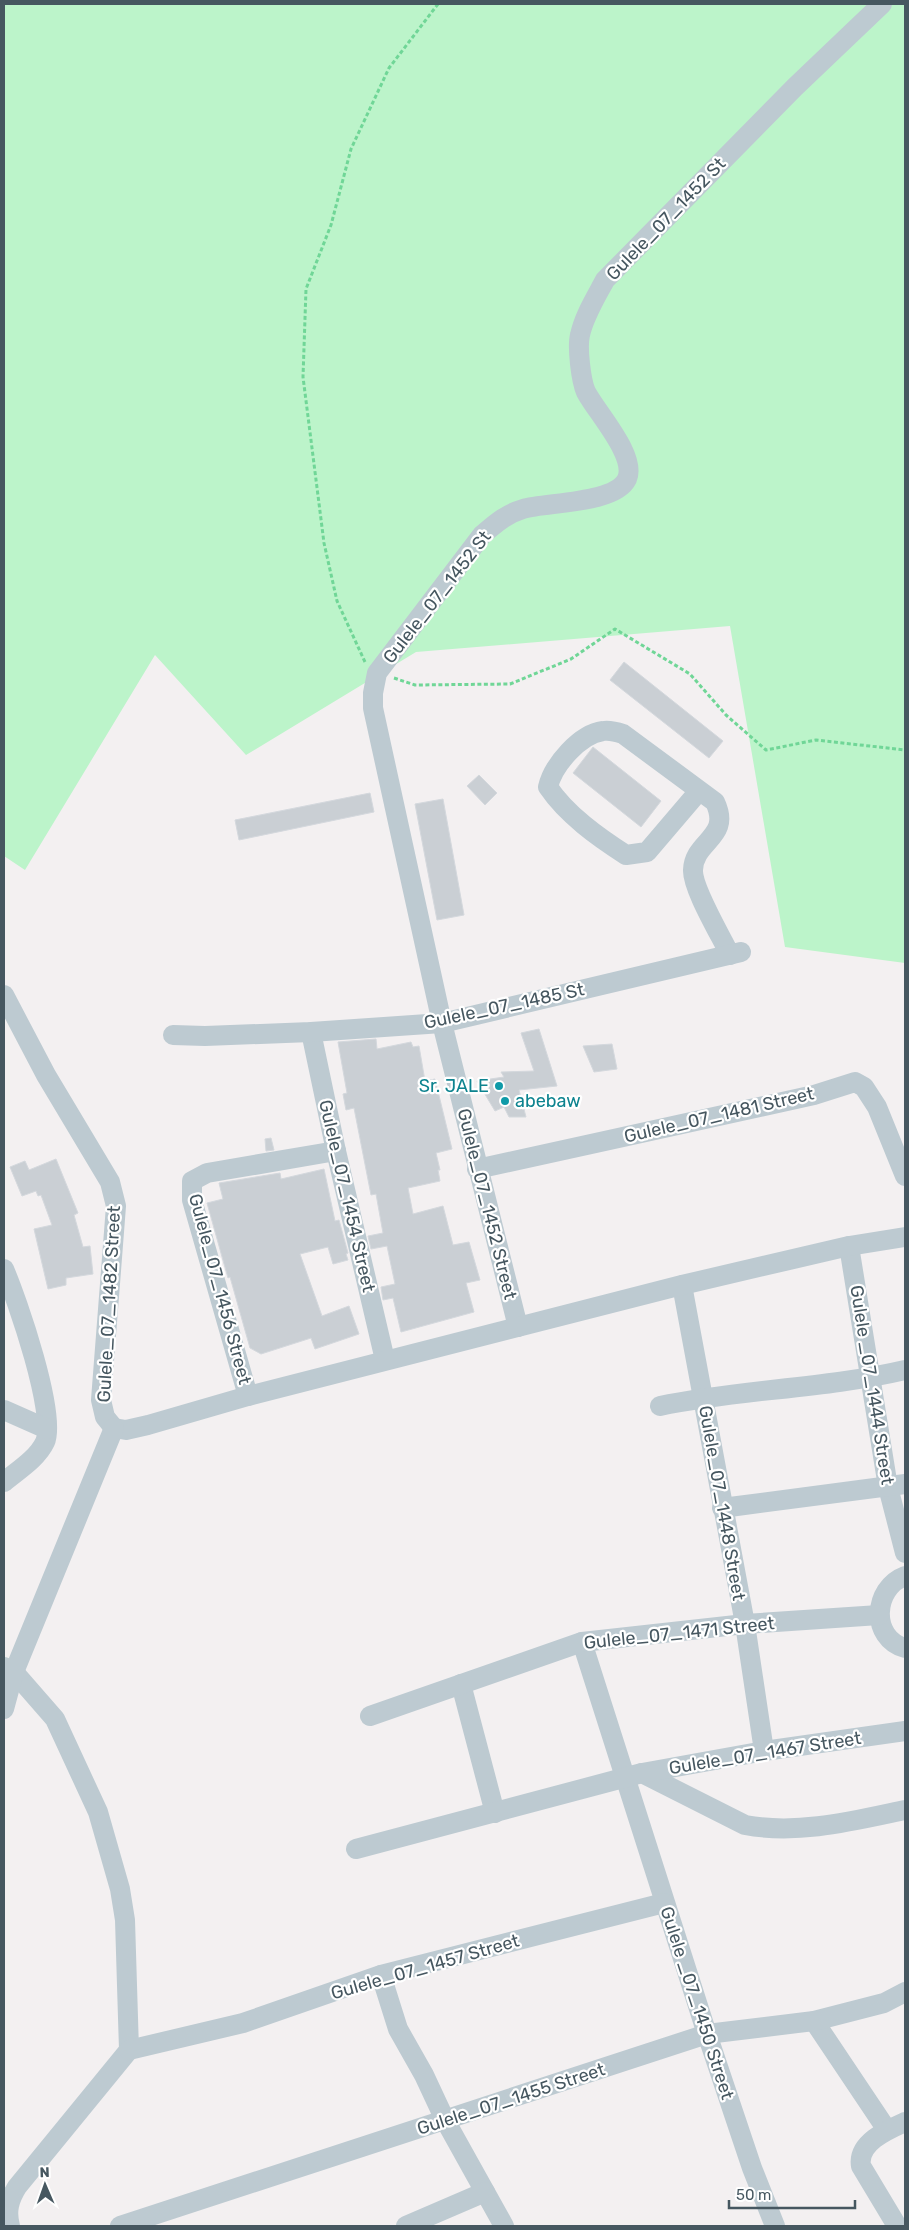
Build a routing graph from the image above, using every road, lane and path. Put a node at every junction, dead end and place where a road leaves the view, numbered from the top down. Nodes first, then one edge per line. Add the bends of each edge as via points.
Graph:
1 (438, 4) edge
2 (882, 4) edge
3 (378, 673) junction
4 (905, 750) edge
5 (699, 791) junction
6 (4, 995) edge
7 (442, 1023) junction
8 (311, 1032) junction
9 (173, 1035) dead end
10 (336, 1151) junction
11 (477, 1169) junction
12 (905, 1176) edge
13 (905, 1237) edge
14 (849, 1246) junction
15 (4, 1269) edge
16 (682, 1285) junction
17 (518, 1327) junction
18 (384, 1360) junction
19 (905, 1370) edge
20 (871, 1378) junction
21 (248, 1396) junction
22 (703, 1397) junction
23 (660, 1406) dead end
24 (4, 1410) edge
25 (114, 1428) junction
26 (47, 1430) junction
27 (4, 1482) edge
28 (896, 1486) edge
29 (722, 1508) junction
30 (905, 1552) edge
31 (905, 1576) edge
32 (880, 1615) junction
33 (745, 1624) junction
34 (582, 1642) junction
35 (905, 1648) edge
36 (9, 1670) edge
37 (461, 1684) junction
38 (4, 1709) edge
39 (370, 1716) dead end
40 (905, 1731) edge
41 (764, 1751) junction
42 (633, 1776) junction
43 (905, 1810) edge
44 (495, 1813) junction
45 (356, 1849) dead end
46 (664, 1903) junction
47 (381, 1975) junction
48 (905, 1992) edge
49 (814, 2021) junction
50 (707, 2034) junction
51 (130, 2050) junction
52 (445, 2120) junction
53 (896, 2126) edge
54 (485, 2192) junction
55 (10, 2226) edge
56 (120, 2226) edge
57 (406, 2226) edge
58 (504, 2226) edge
59 (775, 2226) edge
60 (897, 2226) edge

1 - 3 path via 389,68 351,150 331,226 306,288 303,377 324,543 337,601 364,660
2 - 3 street, Gulele_07_1452 St via 794,87 606,280 591,306 580,336 585,390 624,450 629,463 627,479 617,489 600,496 524,508 502,517 482,535
3 - 4 path via 415,685 510,684 571,659 616,630 690,674 726,715 766,750 816,740
3 - 7 street, Gulele_07_1452 St via 373,708
5 - 5 street via 623,734 605,730 589,734 575,747 555,768 548,787 558,803 626,855 647,852
5 - 7 street, Gulele_07_1485 St via 715,802 721,813 719,829 697,855 693,870 696,886 736,953
6 - 25 street, Gulele_07_1482 Street via 46,1075 110,1182 116,1206 101,1400 105,1417
7 - 8 street, Gulele_07_1485 St
7 - 11 street, Gulele_07_1452 Street
8 - 9 street, Gulele_07_1485 St
8 - 10 street, Gulele_07_1454 Street
10 - 18 street, Gulele_07_1454 Street
10 - 21 street, Gulele_07_1456 Street via 207,1173 192,1181 192,1200
11 - 12 street, Gulele_07_1481 Street via 814,1095 854,1082 864,1087 877,1106
11 - 17 street, Gulele_07_1452 Street
13 - 14 street
14 - 16 street
14 - 20 street, Gulele _07_1444 Street
15 - 26 street via 14,1291 41,1383
16 - 17 street
16 - 22 street, Gulele_07_1448 Street
17 - 18 street
18 - 21 street
19 - 20 street
20 - 22 street
20 - 28 street, Gulele _07_1444 Street
21 - 25 street via 148,1425 126,1430
22 - 23 street
22 - 29 street, Gulele_07_1448 Street
24 - 26 street
25 - 36 street
26 - 27 street via 39,1452
28 - 29 street
28 - 30 street, Gulele _07_1444 Street
29 - 33 street, Gulele_07_1448 Street
31 - 32 street via 893,1582 885,1592 880,1603
32 - 33 street, Gulele_07_1471 Street
32 - 35 street via 883,1628 891,1639
33 - 34 street, Gulele_07_1471 Street
33 - 41 street, Gulele_07_1448 Street
34 - 37 street, Gulele_07_1471 Street
34 - 42 street, Gulele _07_1450 Street
36 - 38 street
36 - 51 street via 55,1719 98,1812 126,1920
37 - 39 street, Gulele_07_1471 Street
37 - 44 street
40 - 41 street, Gulele_07_1467 Street
41 - 42 street, Gulele_07_1467 Street
42 - 43 street via 745,1825 763,1828 832,1825
42 - 44 street, Gulele_07_1467 Street
42 - 46 street, Gulele _07_1450 Street
44 - 45 street, Gulele_07_1467 Street
46 - 47 street, Gulele_07_1457 Street
46 - 50 street, Gulele _07_1450 Street
47 - 51 street, Gulele_07_1457 Street via 243,2023
47 - 52 street via 398,2029
48 - 49 street, Gulele_07_1455 Street via 884,2003
49 - 50 street, Gulele_07_1455 Street
49 - 53 street
50 - 52 street, Gulele_07_1455 Street
50 - 59 street, Gulele _07_1450 Street
51 - 55 street via 18,2187 10,2200 7,2216
52 - 54 street
52 - 56 street, Gulele_07_1455 Street
53 - 60 street via 862,2150 860,2157 861,2166
54 - 57 street
54 - 58 street

